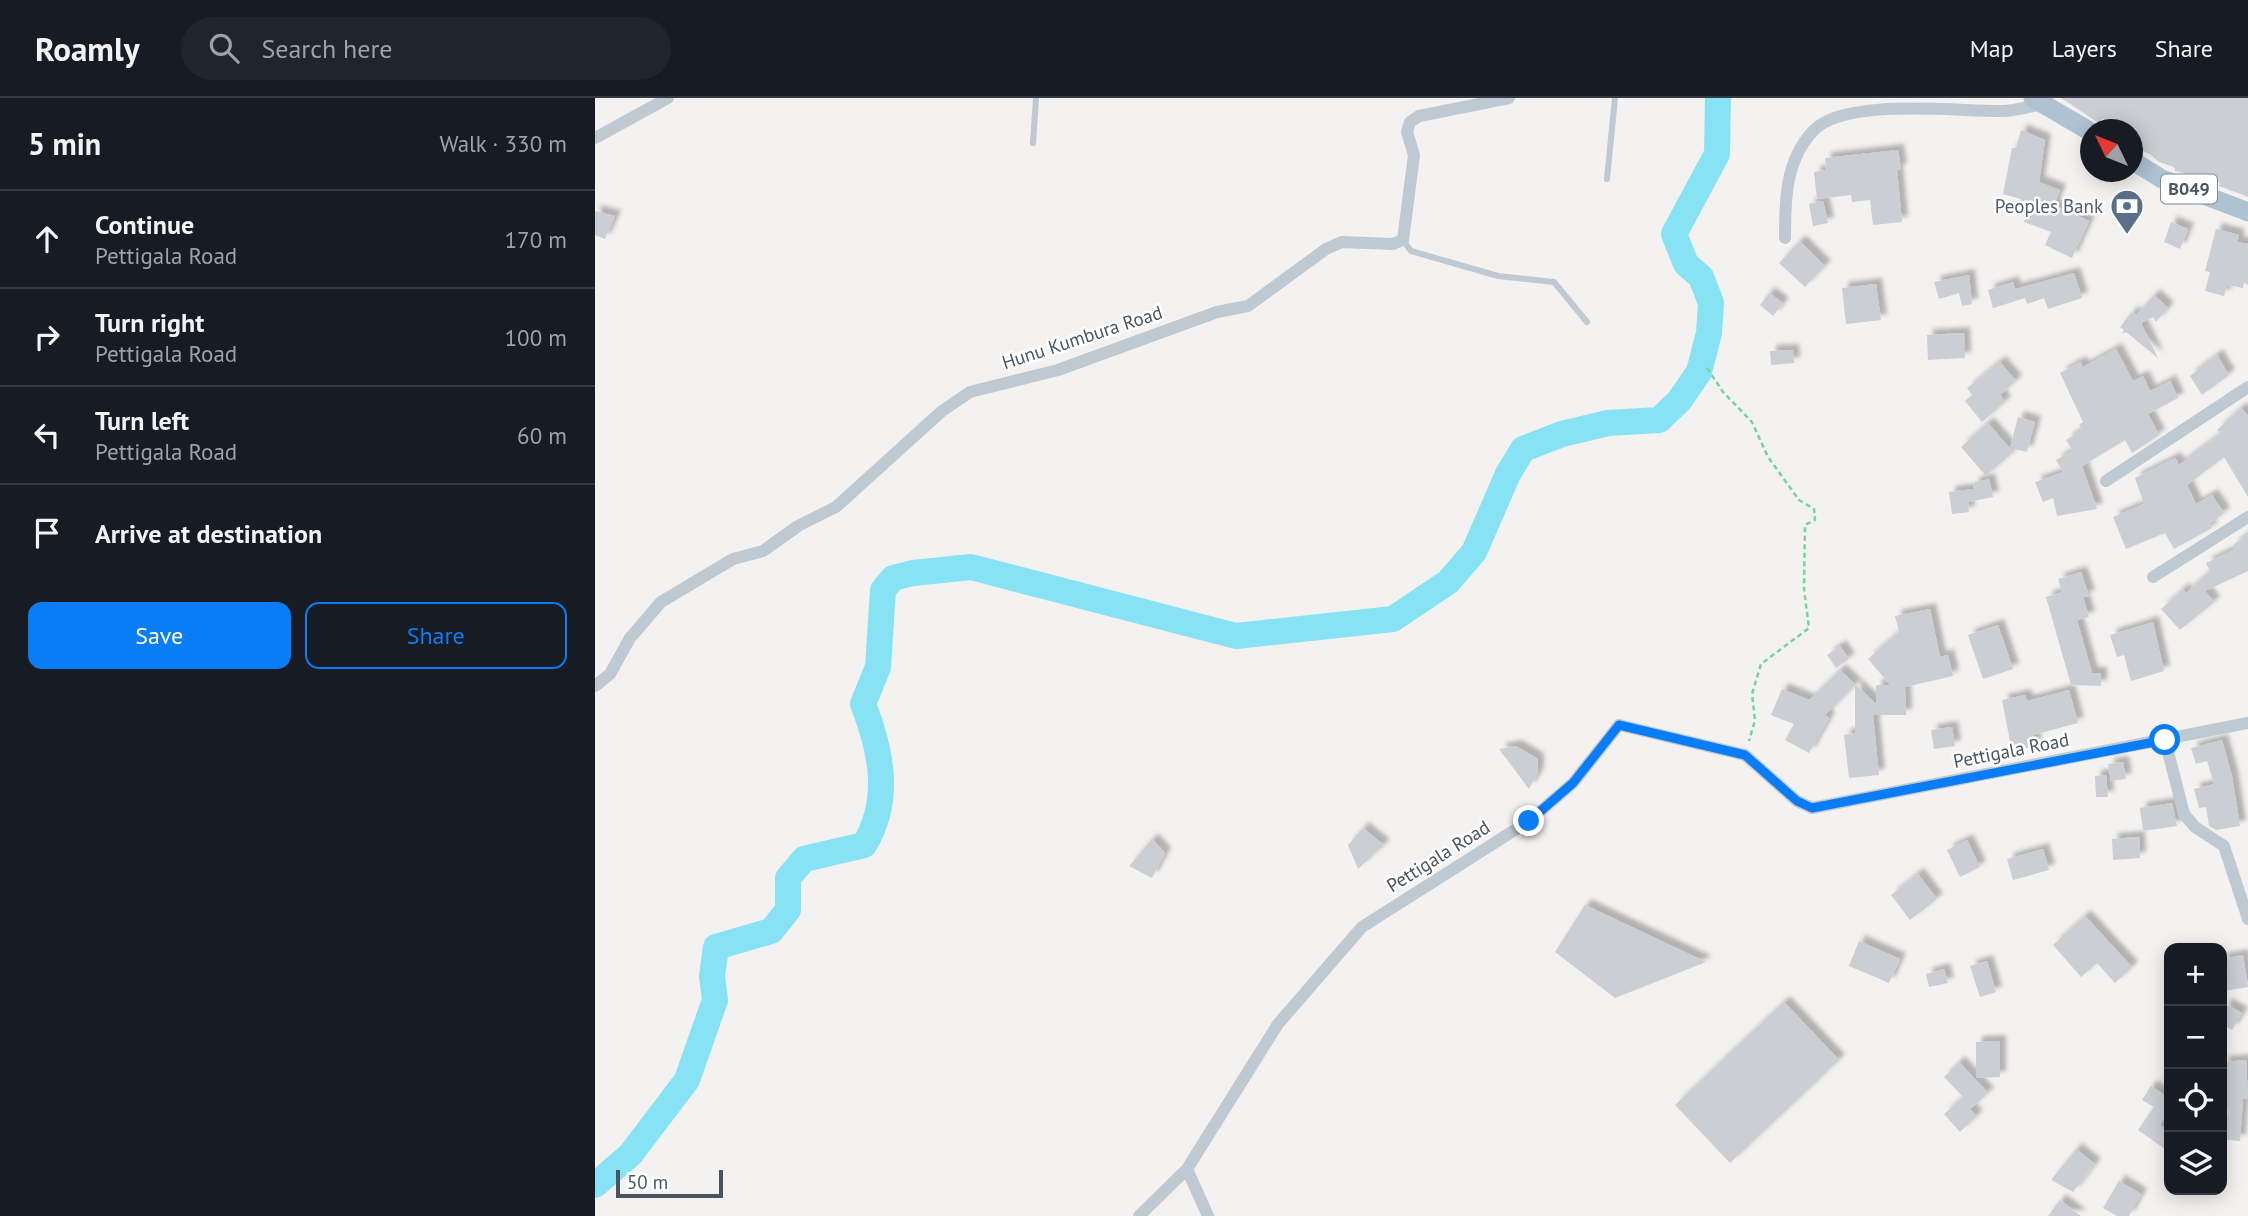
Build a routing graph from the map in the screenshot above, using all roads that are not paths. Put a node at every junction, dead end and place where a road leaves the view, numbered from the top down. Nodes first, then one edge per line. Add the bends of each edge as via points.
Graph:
1 (668, 98) edge
2 (1036, 98) edge
3 (1509, 98) edge
4 (1615, 98) edge
5 (2039, 101) edge
6 (2080, 125) edge
7 (595, 138) edge
8 (1033, 143) dead end
9 (2143, 168) edge
10 (1608, 179) dead end
11 (2248, 212) edge
12 (1785, 238) dead end
13 (1403, 240) junction
14 (1587, 322) dead end
15 (2248, 387) edge
16 (2106, 481) dead end
17 (2248, 517) edge
18 (2153, 577) dead end
19 (595, 686) edge
20 (2248, 723) edge
21 (2165, 740) junction
22 (2248, 919) edge
23 (1187, 1169) junction
24 (1139, 1216) edge
25 (1208, 1216) edge

1 - 7 street
2 - 8 lane
3 - 13 street via 1419,116 1410,122 1407,132 1414,155
4 - 10 lane
5 - 6 main road
5 - 12 street via 1997,111 1887,109 1834,117 1813,130 1795,157 1785,193
9 - 11 main road, B049
13 - 14 lane via 1411,251 1498,276 1554,282
13 - 19 street, Hunu Kumbura Road via 1393,244 1342,242 1248,306 1217,312 1058,370 970,392 942,411 836,507 763,551 733,559 661,602 630,638 610,674
15 - 16 street
17 - 18 street
20 - 21 street, Pettigala Road
21 - 22 street via 2184,814 2224,846
21 - 23 street, Pettigala Road via 1812,808 1797,801 1745,755 1619,725 1573,783 1529,821 1362,927 1278,1024
23 - 24 street, Pettigala Road
23 - 25 street

